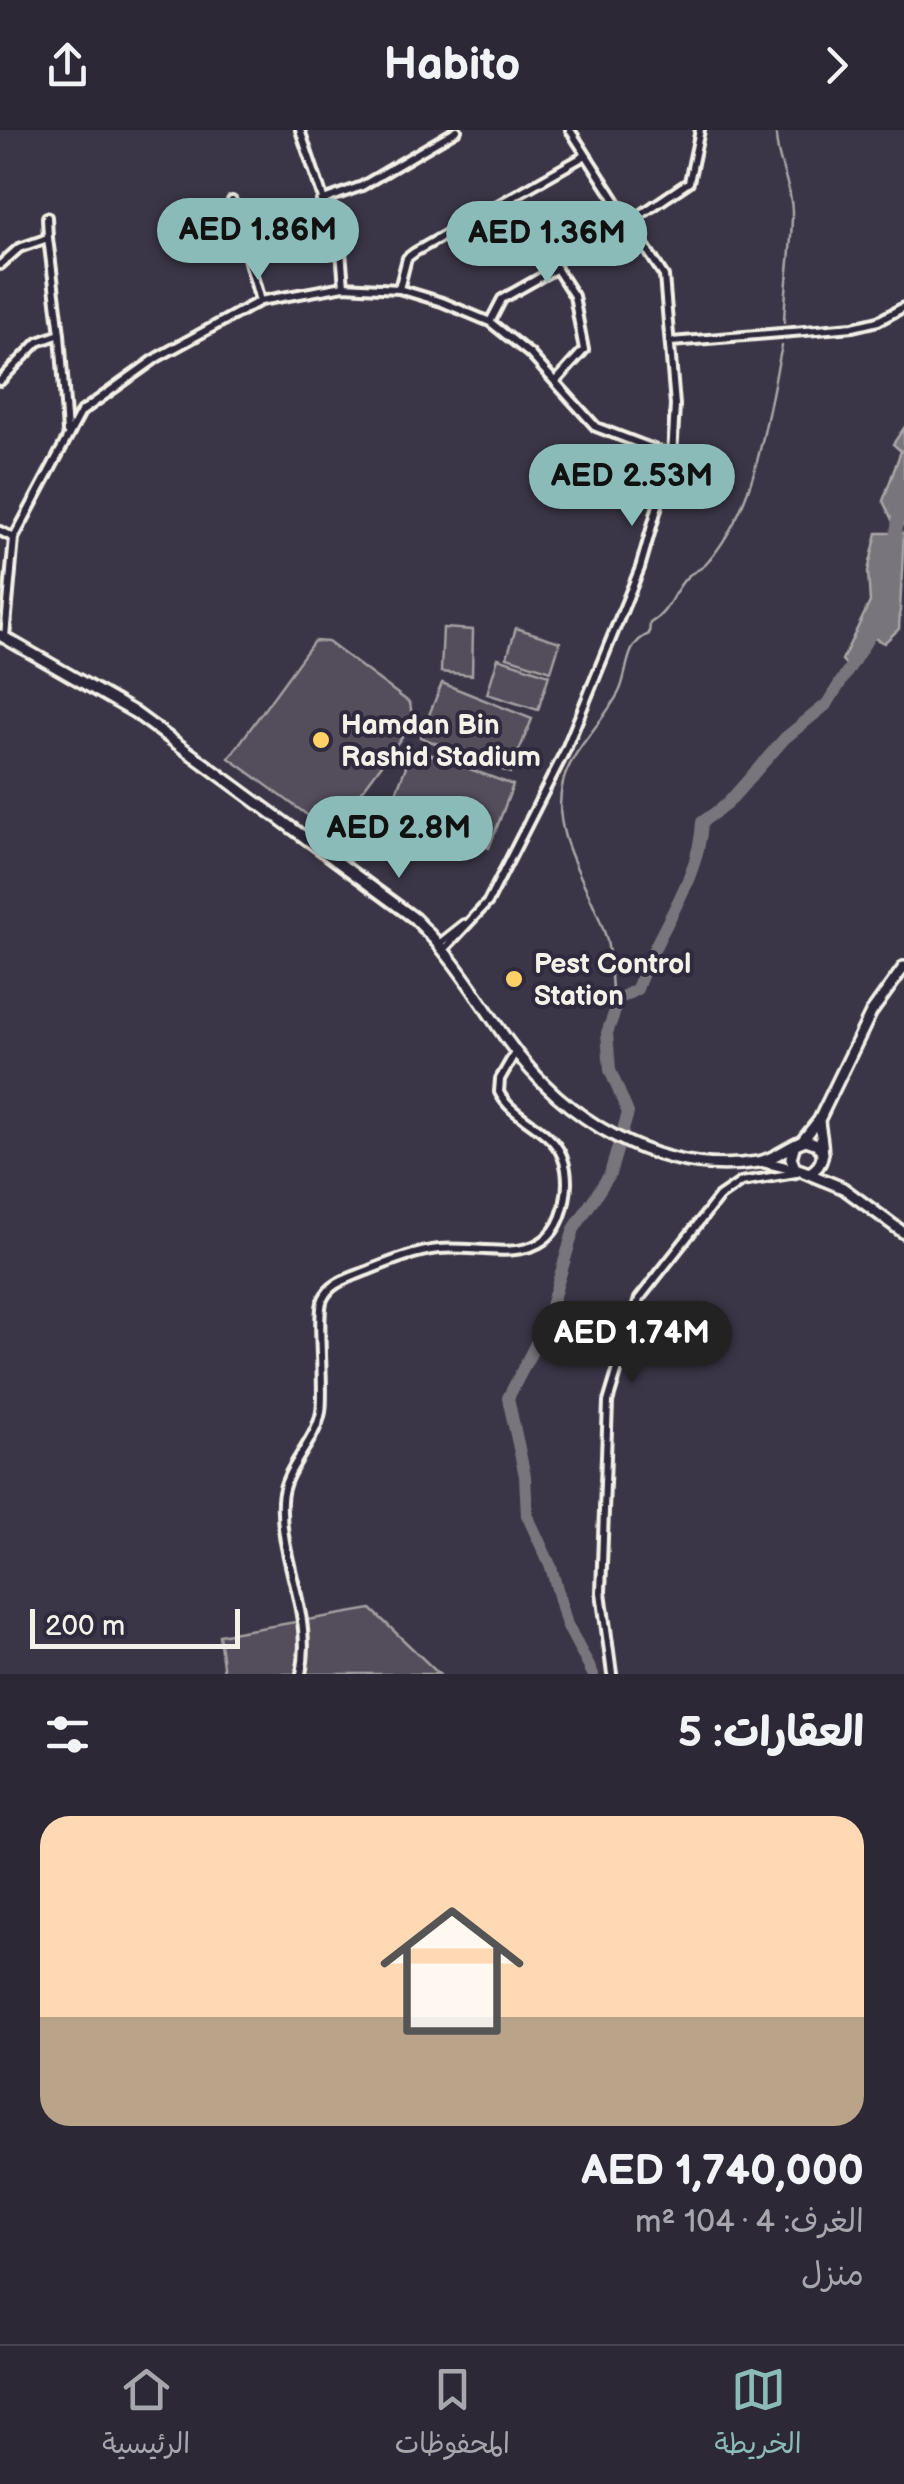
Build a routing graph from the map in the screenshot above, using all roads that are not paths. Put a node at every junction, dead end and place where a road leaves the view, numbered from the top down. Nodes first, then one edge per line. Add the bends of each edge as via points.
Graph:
1 (300, 130) edge
2 (456, 130) edge
3 (570, 130) edge
4 (700, 130) edge
5 (586, 154) junction
6 (511, 198) junction
7 (232, 201) dead end
8 (321, 202) junction
9 (47, 217) dead end
10 (630, 222) junction
11 (48, 238) junction
12 (0, 265) edge
13 (557, 268) junction
14 (344, 286) junction
15 (399, 289) junction
16 (260, 301) junction
17 (904, 307) edge
18 (490, 322) junction
19 (60, 334) junction
20 (671, 342) junction
21 (557, 380) junction
22 (0, 381) edge
23 (66, 400) junction
24 (89, 406) junction
25 (67, 437) junction
26 (672, 456) junction
27 (0, 531) edge
28 (14, 538) junction
29 (2, 636) edge
30 (442, 946) junction
31 (904, 967) edge
32 (516, 1051) junction
33 (820, 1120) junction
34 (798, 1143) junction
35 (823, 1153) junction
36 (761, 1162) junction
37 (801, 1172) junction
38 (843, 1188) junction
39 (904, 1234) edge
40 (301, 1674) edge
41 (612, 1674) edge

1 - 8 street
2 - 8 street via 362,186
3 - 5 street
4 - 10 street via 689,182
5 - 6 street
5 - 10 street
6 - 13 street
6 - 15 street via 407,258
7 - 16 street
8 - 14 street via 342,251
9 - 11 street
10 - 20 street via 664,276
11 - 12 street via 19,248
11 - 19 street
13 - 18 street via 502,300
13 - 21 street via 574,296 584,339 578,360
14 - 15 street
14 - 16 street
15 - 18 street
16 - 24 street via 199,331
17 - 20 street via 853,327
18 - 21 street
19 - 22 street via 38,342
19 - 23 street
20 - 26 street
21 - 26 street via 596,428
23 - 24 street
23 - 25 street
24 - 25 street
25 - 28 street
26 - 30 street via 602,668 488,902
27 - 28 street
28 - 29 street
29 - 30 street via 134,712 350,866
30 - 32 street
31 - 33 street via 871,1013
32 - 36 street via 551,1093 619,1141 672,1158
32 - 40 street via 499,1092 554,1142 564,1160 566,1194 555,1227 512,1252 444,1248 394,1260 330,1287 320,1304 320,1417 282,1502 302,1616
33 - 34 street
33 - 35 street
34 - 35 street via 817,1144
34 - 36 street
34 - 37 street via 791,1158
35 - 37 street via 818,1168
35 - 38 street
36 - 37 street
37 - 38 street
37 - 41 street via 741,1182 719,1197 638,1300 608,1402 601,1592
38 - 39 street

